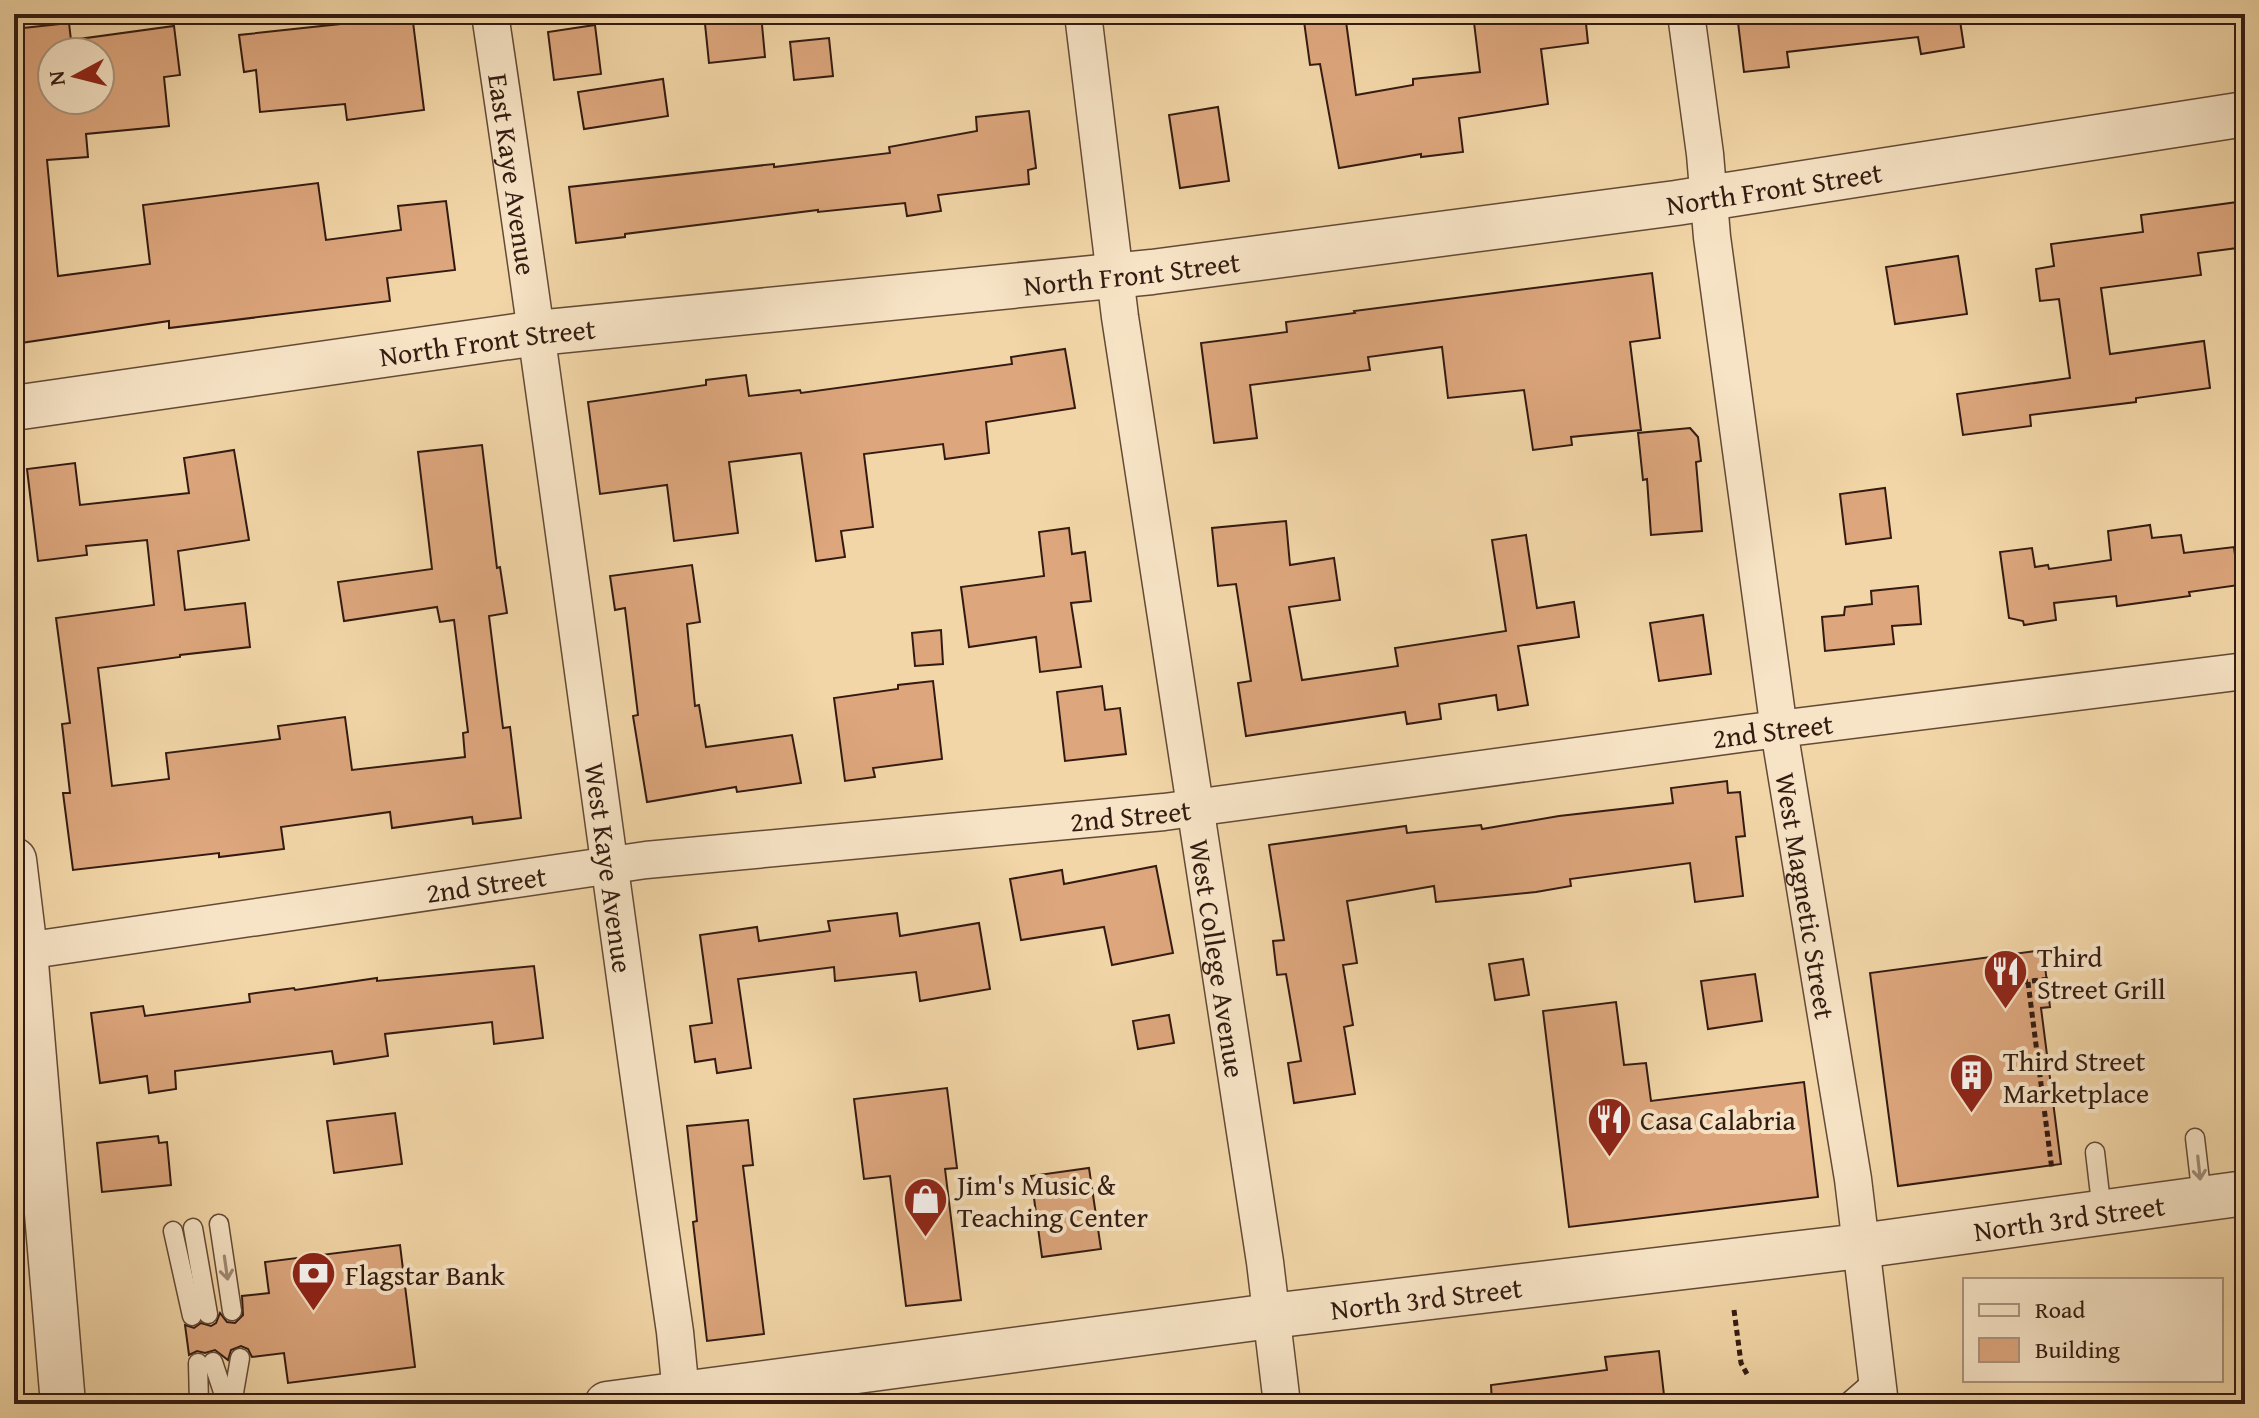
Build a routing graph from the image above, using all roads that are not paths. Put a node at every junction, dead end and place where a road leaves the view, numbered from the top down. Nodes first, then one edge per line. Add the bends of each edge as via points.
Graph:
1 (490, 14) edge
2 (1083, 14) edge
3 (1686, 14) edge
4 (2245, 114) edge
5 (1708, 197) junction
6 (1115, 275) junction
7 (537, 333) junction
8 (14, 408) edge
9 (2237, 672) dead end
10 (1779, 730) junction
11 (1196, 807) junction
12 (14, 860) edge
13 (608, 865) junction
14 (25, 951) junction
15 (2195, 1138) dead end
16 (2095, 1152) dead end
17 (2245, 1193) edge
18 (2202, 1199) junction
19 (2102, 1212) junction
20 (219, 1224) dead end
21 (193, 1228) dead end
22 (173, 1231) dead end
23 (1860, 1246) junction
24 (232, 1311) dead end
25 (1271, 1316) junction
26 (240, 1358) dead end
27 (1878, 1391) edge
28 (682, 1399) edge
29 (63, 1404) edge
30 (199, 1404) edge
31 (229, 1404) edge
32 (607, 1404) edge
33 (1282, 1404) edge
34 (1846, 1404) edge

1 - 7 street, East Kaye Avenue
2 - 6 street, West College Avenue
3 - 5 street, West Magnetic Street
4 - 5 street, North Front Street
5 - 6 street, North Front Street
5 - 10 street, West Magnetic Street
6 - 7 street, North Front Street
6 - 11 street, West College Avenue
7 - 8 street, North Front Street
7 - 13 street, West Kaye Avenue
9 - 10 street, 2nd Street
10 - 11 street, 2nd Street
10 - 23 street, West Magnetic Street
11 - 13 street, 2nd Street
11 - 25 street, West College Avenue
12 - 14 street
13 - 14 street, 2nd Street
13 - 28 street, West Kaye Avenue
14 - 29 street
15 -> 18 lane
16 - 19 lane
17 - 18 street, North 3rd Street
18 - 19 street, North 3rd Street
19 - 23 street, North 3rd Street
20 -> 24 lane
21 - 22 lane via 200,1315
23 - 25 street, North 3rd Street
23 - 27 street, West Magnetic Street
25 - 28 street, North 3rd Street
25 - 33 street, West College Avenue
26 - 31 lane
27 - 34 lane
28 - 32 street, North 3rd Street
30 - 31 lane via 205,1362

